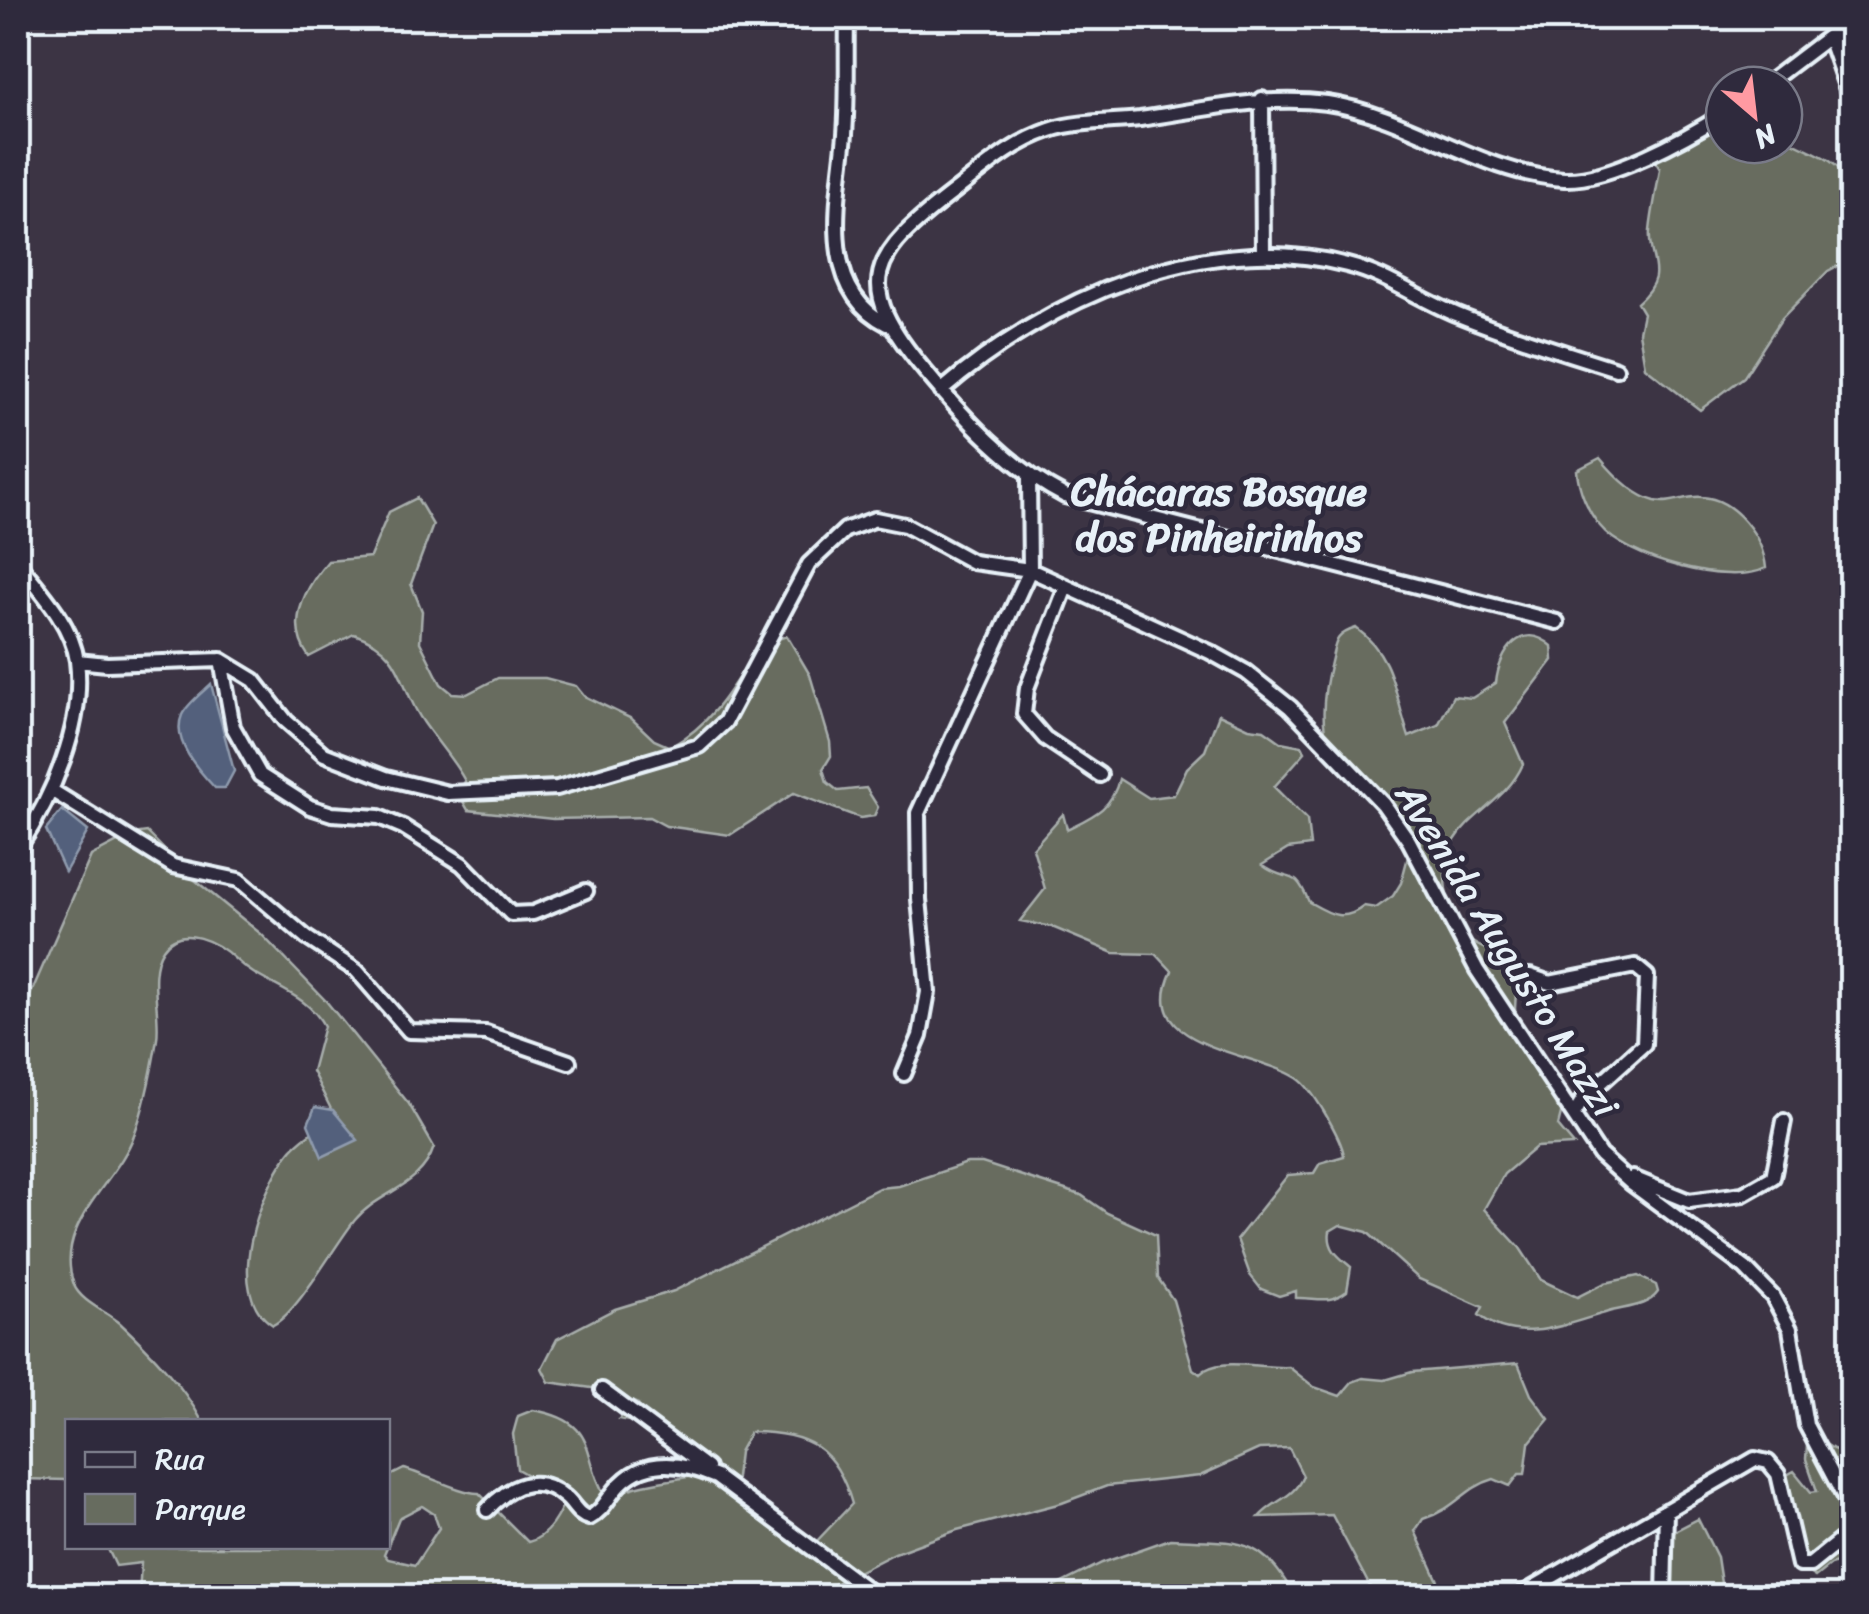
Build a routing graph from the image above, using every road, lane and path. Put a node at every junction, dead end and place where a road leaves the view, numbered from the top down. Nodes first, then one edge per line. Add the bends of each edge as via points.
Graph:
1 (846, 18) edge
2 (1852, 19) edge
3 (1829, 37) junction
4 (1792, 65) edge
5 (1262, 100) junction
6 (1852, 104) edge
7 (1704, 124) edge
8 (1263, 254) junction
9 (888, 324) junction
10 (1616, 369) dead end
11 (940, 391) junction
12 (1030, 478) junction
13 (18, 563) edge
14 (1030, 570) junction
15 (1066, 587) junction
16 (1557, 622) dead end
17 (77, 660) junction
18 (221, 660) junction
19 (1100, 775) dead end
20 (51, 790) junction
21 (18, 849) edge
22 (586, 891) dead end
23 (1530, 976) dead end
24 (569, 1062) dead end
25 (904, 1074) dead end
26 (1574, 1114) junction
27 (1784, 1121) dead end
28 (1615, 1170) junction
29 (602, 1390) dead end
30 (716, 1477) junction
31 (486, 1510) dead end
32 (1666, 1510) junction
33 (1852, 1512) edge
34 (1852, 1532) edge
35 (876, 1596) edge
36 (1519, 1596) edge
37 (1664, 1596) edge

1 - 9 street via 835,234 856,291 874,318
2 - 3 street
3 - 4 street
3 - 6 street
5 - 7 street via 1356,110 1508,168 1565,179 1610,169
5 - 8 street
5 - 9 street via 1056,128 1011,147 919,217 889,249 878,288
8 - 10 street via 1350,266 1454,314
8 - 11 street via 1187,265 1077,301
9 - 11 street
11 - 12 street
12 - 14 street
12 - 16 street via 1065,496
13 - 17 street via 55,612
14 - 15 street, Avenida Augusto Mazzi
14 - 18 street, Avenida Augusto Mazzi via 973,562 888,519 860,524 810,564 714,735 682,752 530,792 430,792 324,754 254,680
14 - 25 street via 921,802 916,836 928,992
15 - 19 street via 1026,688 1024,714 1044,738
15 - 26 street, Avenida Augusto Mazzi via 1246,672 1316,732 1396,822 1477,970
17 - 18 street
17 - 20 street via 71,722
18 - 22 street via 239,746 270,783 332,814 379,816 402,828 462,864 512,914 533,913
20 - 21 street
20 - 24 street via 173,866 238,880 357,971 409,1031 486,1033
23 - 26 street via 1550,983 1635,966 1647,976 1644,1044
26 - 28 street, Avenida Augusto Mazzi
27 - 28 street via 1773,1176 1743,1194 1680,1200
28 - 33 street, Avenida Augusto Mazzi via 1745,1268 1773,1297 1790,1329 1806,1425
29 - 30 street
30 - 31 street via 690,1466 658,1465 618,1486 589,1518 558,1491 535,1482 508,1491
30 - 35 street
32 - 34 street via 1755,1458 1778,1474 1799,1565 1810,1565
32 - 36 street
32 - 37 street

